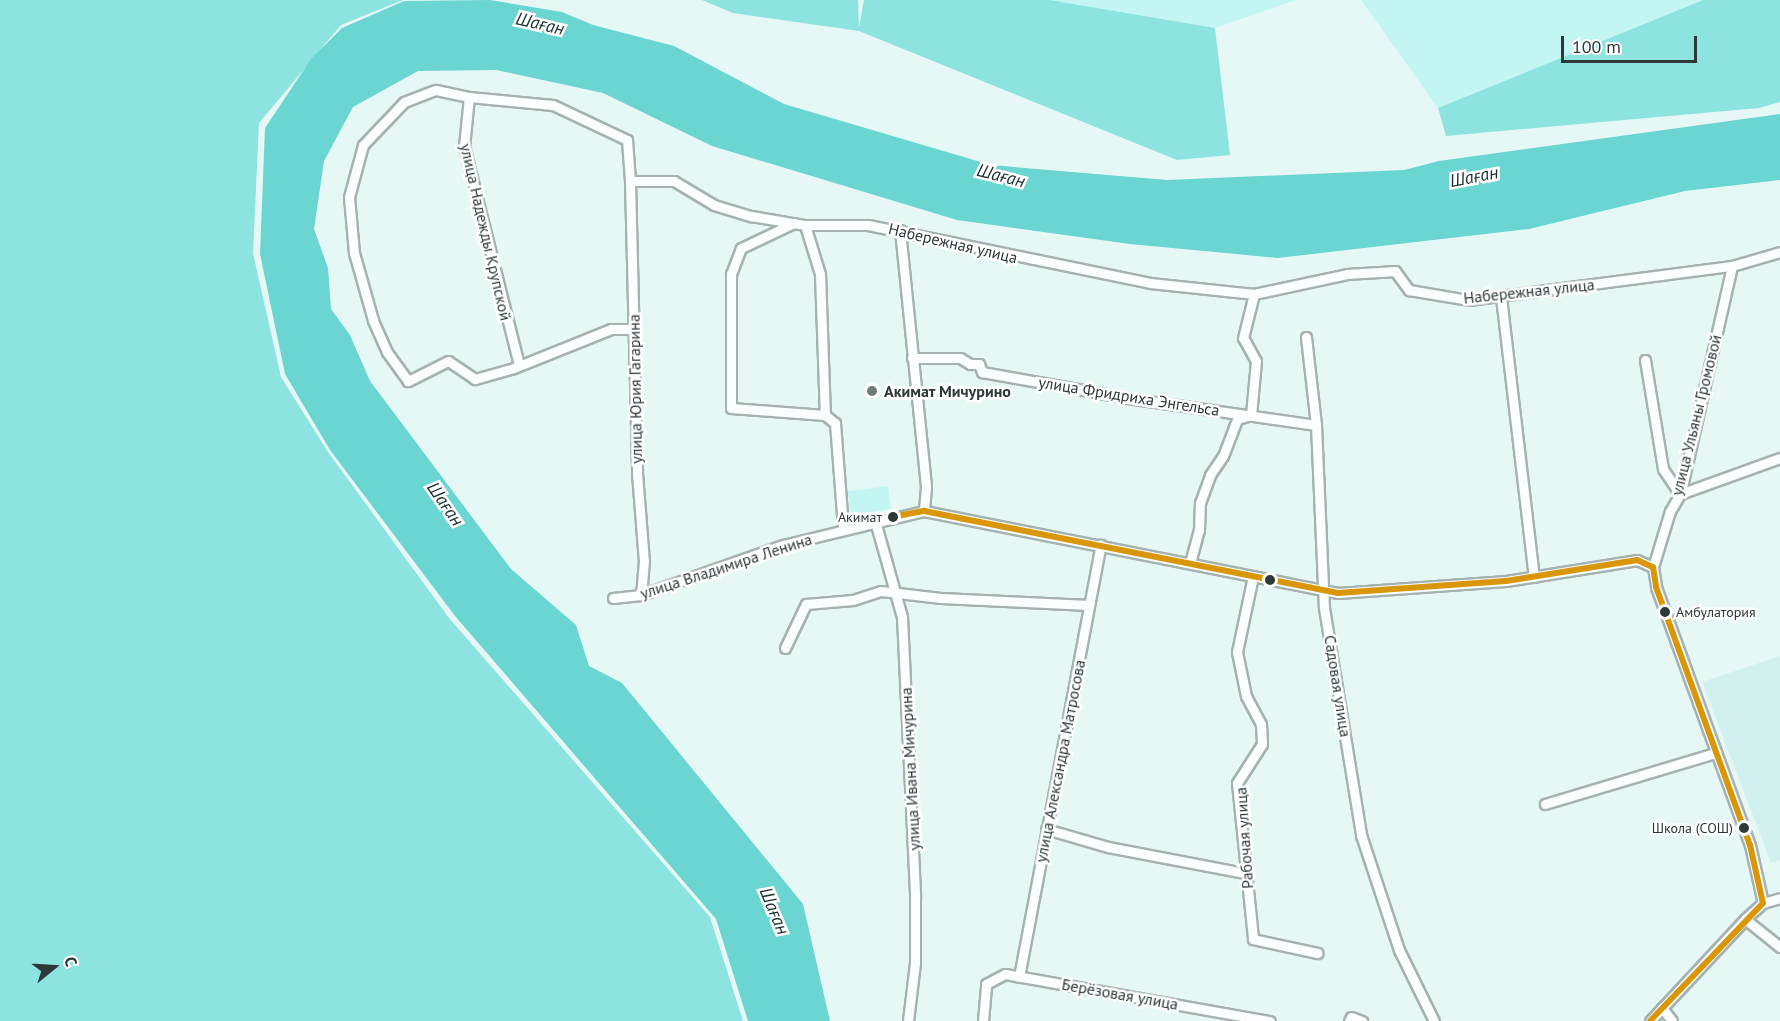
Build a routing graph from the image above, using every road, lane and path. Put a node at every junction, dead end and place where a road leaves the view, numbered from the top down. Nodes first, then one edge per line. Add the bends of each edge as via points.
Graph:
1 (469, 98) junction
2 (630, 182) junction
3 (794, 223) junction
4 (805, 225) junction
5 (900, 230) junction
6 (1780, 252) edge
7 (1732, 266) junction
8 (1254, 294) junction
9 (1501, 297) junction
10 (634, 329) junction
11 (1306, 337) dead end
12 (912, 358) junction
13 (1645, 360) dead end
14 (519, 365) junction
15 (825, 415) junction
16 (1251, 415) junction
17 (1316, 425) junction
18 (1780, 458) edge
19 (1680, 494) junction
20 (924, 511) junction
21 (875, 521) junction
22 (843, 528) junction
23 (1101, 545) junction
24 (1190, 563) junction
25 (1653, 567) junction
26 (1253, 576) junction
27 (1534, 577) junction
28 (1324, 591) junction
29 (896, 593) junction
30 (640, 595) junction
31 (613, 598) dead end
32 (1089, 605) junction
33 (785, 648) dead end
34 (1715, 753) junction
35 (1545, 804) dead end
36 (1046, 829) junction
37 (1244, 873) junction
38 (1780, 898) edge
39 (1763, 903) junction
40 (1745, 919) junction
41 (1780, 947) edge
42 (1317, 953) dead end
43 (1019, 977) junction
44 (1662, 1008) junction
45 (908, 1021) edge
46 (982, 1021) edge
47 (1270, 1021) edge
48 (1349, 1021) edge
49 (1362, 1021) edge
50 (1434, 1021) edge
51 (1650, 1021) edge
52 (1672, 1021) edge

1 - 2 street via 553,105 627,140
1 - 14 street, улица Надежды Крупской via 464,146
1 - 14 street via 436,90 404,102 363,145 349,197 354,252 373,320 387,352 408,381 448,361 475,379
2 - 3 street, Набережная улица via 674,181 714,205
2 - 10 street, улица Юрия Гагарина
3 - 4 street, Набережная улица
3 - 15 street via 741,248 731,274 731,408
4 - 5 street, Набережная улица via 868,225
4 - 15 street via 820,274
5 - 8 street, Набережная улица via 970,249 1150,283
5 - 12 street
6 - 7 street, Набережная улица
7 - 9 street, Набережная улица
7 - 19 street, улица Ульяны Громовой
8 - 9 street, Набережная улица via 1347,274 1395,271 1409,290 1427,296 1469,300
8 - 16 street via 1242,338 1256,361
9 - 27 street
10 - 14 street via 611,329
10 - 30 street, улица Юрия Гагарина via 637,473 644,561
11 - 17 street, Садовая улица
12 - 16 street, улица Фридриха Энгельса via 960,358 979,364 982,372
12 - 20 street via 926,487
13 - 19 street via 1663,469
15 - 22 street via 835,423
16 - 17 street, улица Фридриха Энгельса
16 - 24 street via 1237,419 1223,456 1210,475 1200,503 1199,530
17 - 28 street, Садовая улица
18 - 19 street
19 - 25 street, улица Ульяны Громовой via 1670,511
20 - 21 street, улица Владимира Ленина
20 - 23 street, улица Владимира Ленина
21 - 22 street, улица Владимира Ленина
21 - 29 street, улица Ивана Мичурина
22 - 30 street, улица Владимира Ленина
23 - 24 street, улица Владимира Ленина
23 - 32 street, улица Александра Матросова
24 - 26 street, улица Владимира Ленина
25 - 27 street, улица Владимира Ленина via 1637,560
25 - 34 street, улица Ульяны Громовой via 1656,587
26 - 28 street, улица Владимира Ленина
26 - 37 street, Рабочая улица via 1238,652 1246,696 1261,724 1262,744 1237,783
27 - 28 street, улица Владимира Ленина
28 - 50 street, Садовая улица via 1364,844 1399,950
29 - 32 street
29 - 33 street via 881,591 853,600 806,604
29 - 45 street, улица Ивана Мичурина via 902,616 914,813 915,963
30 - 31 street, улица Владимира Ленина
32 - 36 street, улица Александра Матросова
34 - 35 street
34 - 39 street, улица Ульяны Громовой via 1750,845
36 - 37 street via 1097,845
36 - 43 street, улица Александра Матросова
37 - 42 street, Рабочая улица via 1253,939
38 - 39 street
39 - 40 street
40 - 41 street
40 - 44 street
43 - 46 street, Берёзовая улица via 1005,974 986,984
43 - 47 street, Берёзовая улица
44 - 51 street
44 - 52 street
48 - 49 street via 1351,1017

